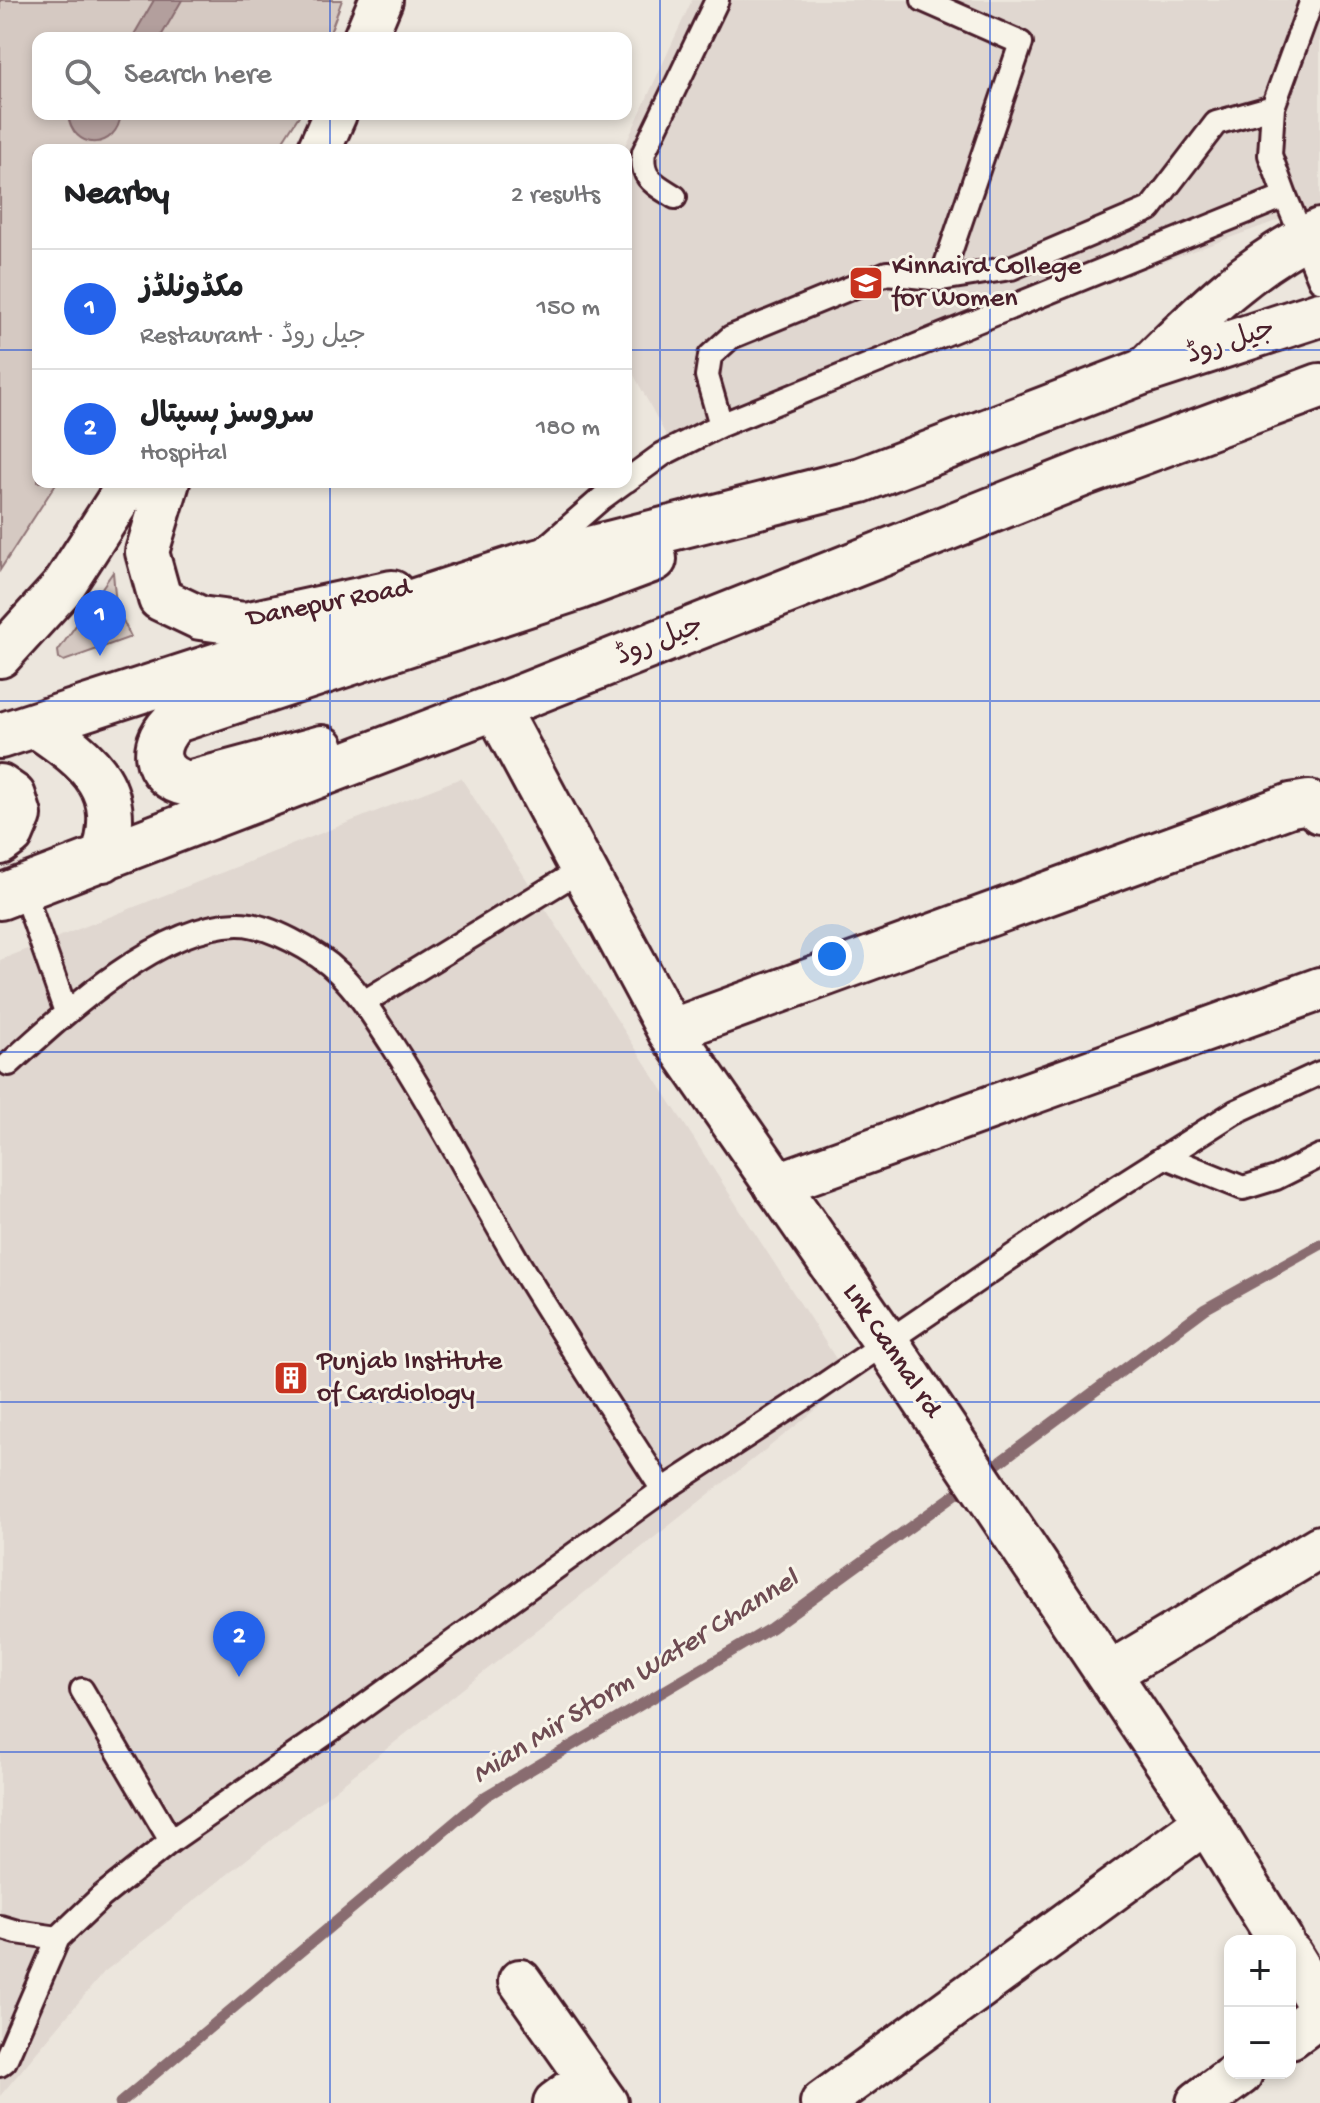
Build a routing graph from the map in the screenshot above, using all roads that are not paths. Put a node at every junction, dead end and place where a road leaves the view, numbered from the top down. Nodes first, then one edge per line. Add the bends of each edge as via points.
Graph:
1 (381, 0) edge
2 (717, 0) edge
3 (923, 0) edge
4 (1312, 0) edge
5 (368, 32) edge
6 (1273, 107) junction
7 (332, 120) edge
8 (322, 144) edge
9 (1285, 196) junction
10 (675, 197) dead end
11 (1311, 234) edge
12 (941, 279) junction
13 (1320, 280) edge
14 (1320, 314) edge
15 (1142, 372) junction
16 (1317, 389) edge
17 (721, 425) junction
18 (632, 476) edge
19 (861, 480) junction
20 (126, 488) edge
21 (166, 488) edge
22 (616, 488) edge
23 (526, 565) junction
24 (0, 656) edge
25 (496, 707) junction
26 (19, 731) edge
27 (0, 787) edge
28 (1320, 812) edge
29 (0, 842) edge
30 (103, 859) junction
31 (582, 869) junction
32 (12, 893) edge
33 (1320, 989) edge
34 (364, 1002) junction
35 (66, 1012) junction
36 (670, 1031) junction
37 (9, 1064) dead end
38 (1320, 1073) edge
39 (1320, 1156) edge
40 (1166, 1157) junction
41 (775, 1185) junction
42 (886, 1342) junction
43 (663, 1490) junction
44 (1320, 1547) edge
45 (1108, 1674) junction
46 (82, 1690) dead end
47 (1207, 1821) junction
48 (171, 1841) junction
49 (0, 1927) edge
50 (1277, 1935) edge
51 (58, 1938) junction
52 (1296, 1965) edge
53 (520, 1981) dead end
54 (1320, 2004) edge
55 (1320, 2014) edge
56 (1296, 2032) edge
57 (0, 2065) edge
58 (1232, 2079) edge
59 (597, 2091) edge
60 (555, 2103) edge
61 (822, 2103) edge
62 (1199, 2103) edge

1 - 5 street
2 - 10 lane via 644,152 642,167 650,180
3 - 12 lane via 1021,43
4 - 6 lane
6 - 9 lane via 1270,155
6 - 12 lane via 1216,123 1150,209 1011,268
7 - 8 street
9 - 11 lane
9 - 17 lane
11 - 13 lane
11 - 15 street via 1211,303
12 - 17 lane via 887,273 731,337 710,356 707,376
14 - 15 main road, جیل روڈ
15 - 19 main road, جیل روڈ
16 - 25 main road, جیل روڈ via 1085,473
17 - 18 lane
19 - 23 main road, جیل روڈ
19 - 25 main road via 579,587 176,720 158,743 159,763 169,776 188,784 432,717
20 - 24 street via 62,588
21 - 23 street, Danepur Road via 147,552 160,599 200,618 245,624
22 - 23 lane
23 - 26 main road, جیل روڈ
25 - 30 main road, جیل روڈ
25 - 31 main road, Lnk Cannal rd
26 - 30 main road via 85,760 98,775 111,836
27 - 29 main road via 13,796 19,815 11,834
28 - 36 street via 1309,802 1291,805
30 - 32 main road, جیل روڈ
31 - 34 lane
31 - 36 main road, Lnk Cannal rd
32 - 35 lane
33 - 41 street
34 - 35 lane via 338,972 309,951 270,931 238,924 184,937 114,975
34 - 43 lane via 423,1091 520,1265
35 - 37 lane
36 - 41 main road, Lnk Cannal rd
38 - 40 lane via 1235,1112
39 - 40 lane via 1243,1188
40 - 42 lane
41 - 42 main road, Lnk Cannal rd
42 - 43 lane
42 - 45 main road, Lnk Cannal rd
43 - 48 lane
44 - 45 street
45 - 47 main road, Lnk Cannal rd
46 - 48 lane
47 - 50 main road, Lnk Cannal rd
47 - 61 street
48 - 51 lane
49 - 51 lane
51 - 57 lane
52 - 54 main road
53 - 59 street
55 - 56 main road
58 - 62 main road
59 - 60 street

